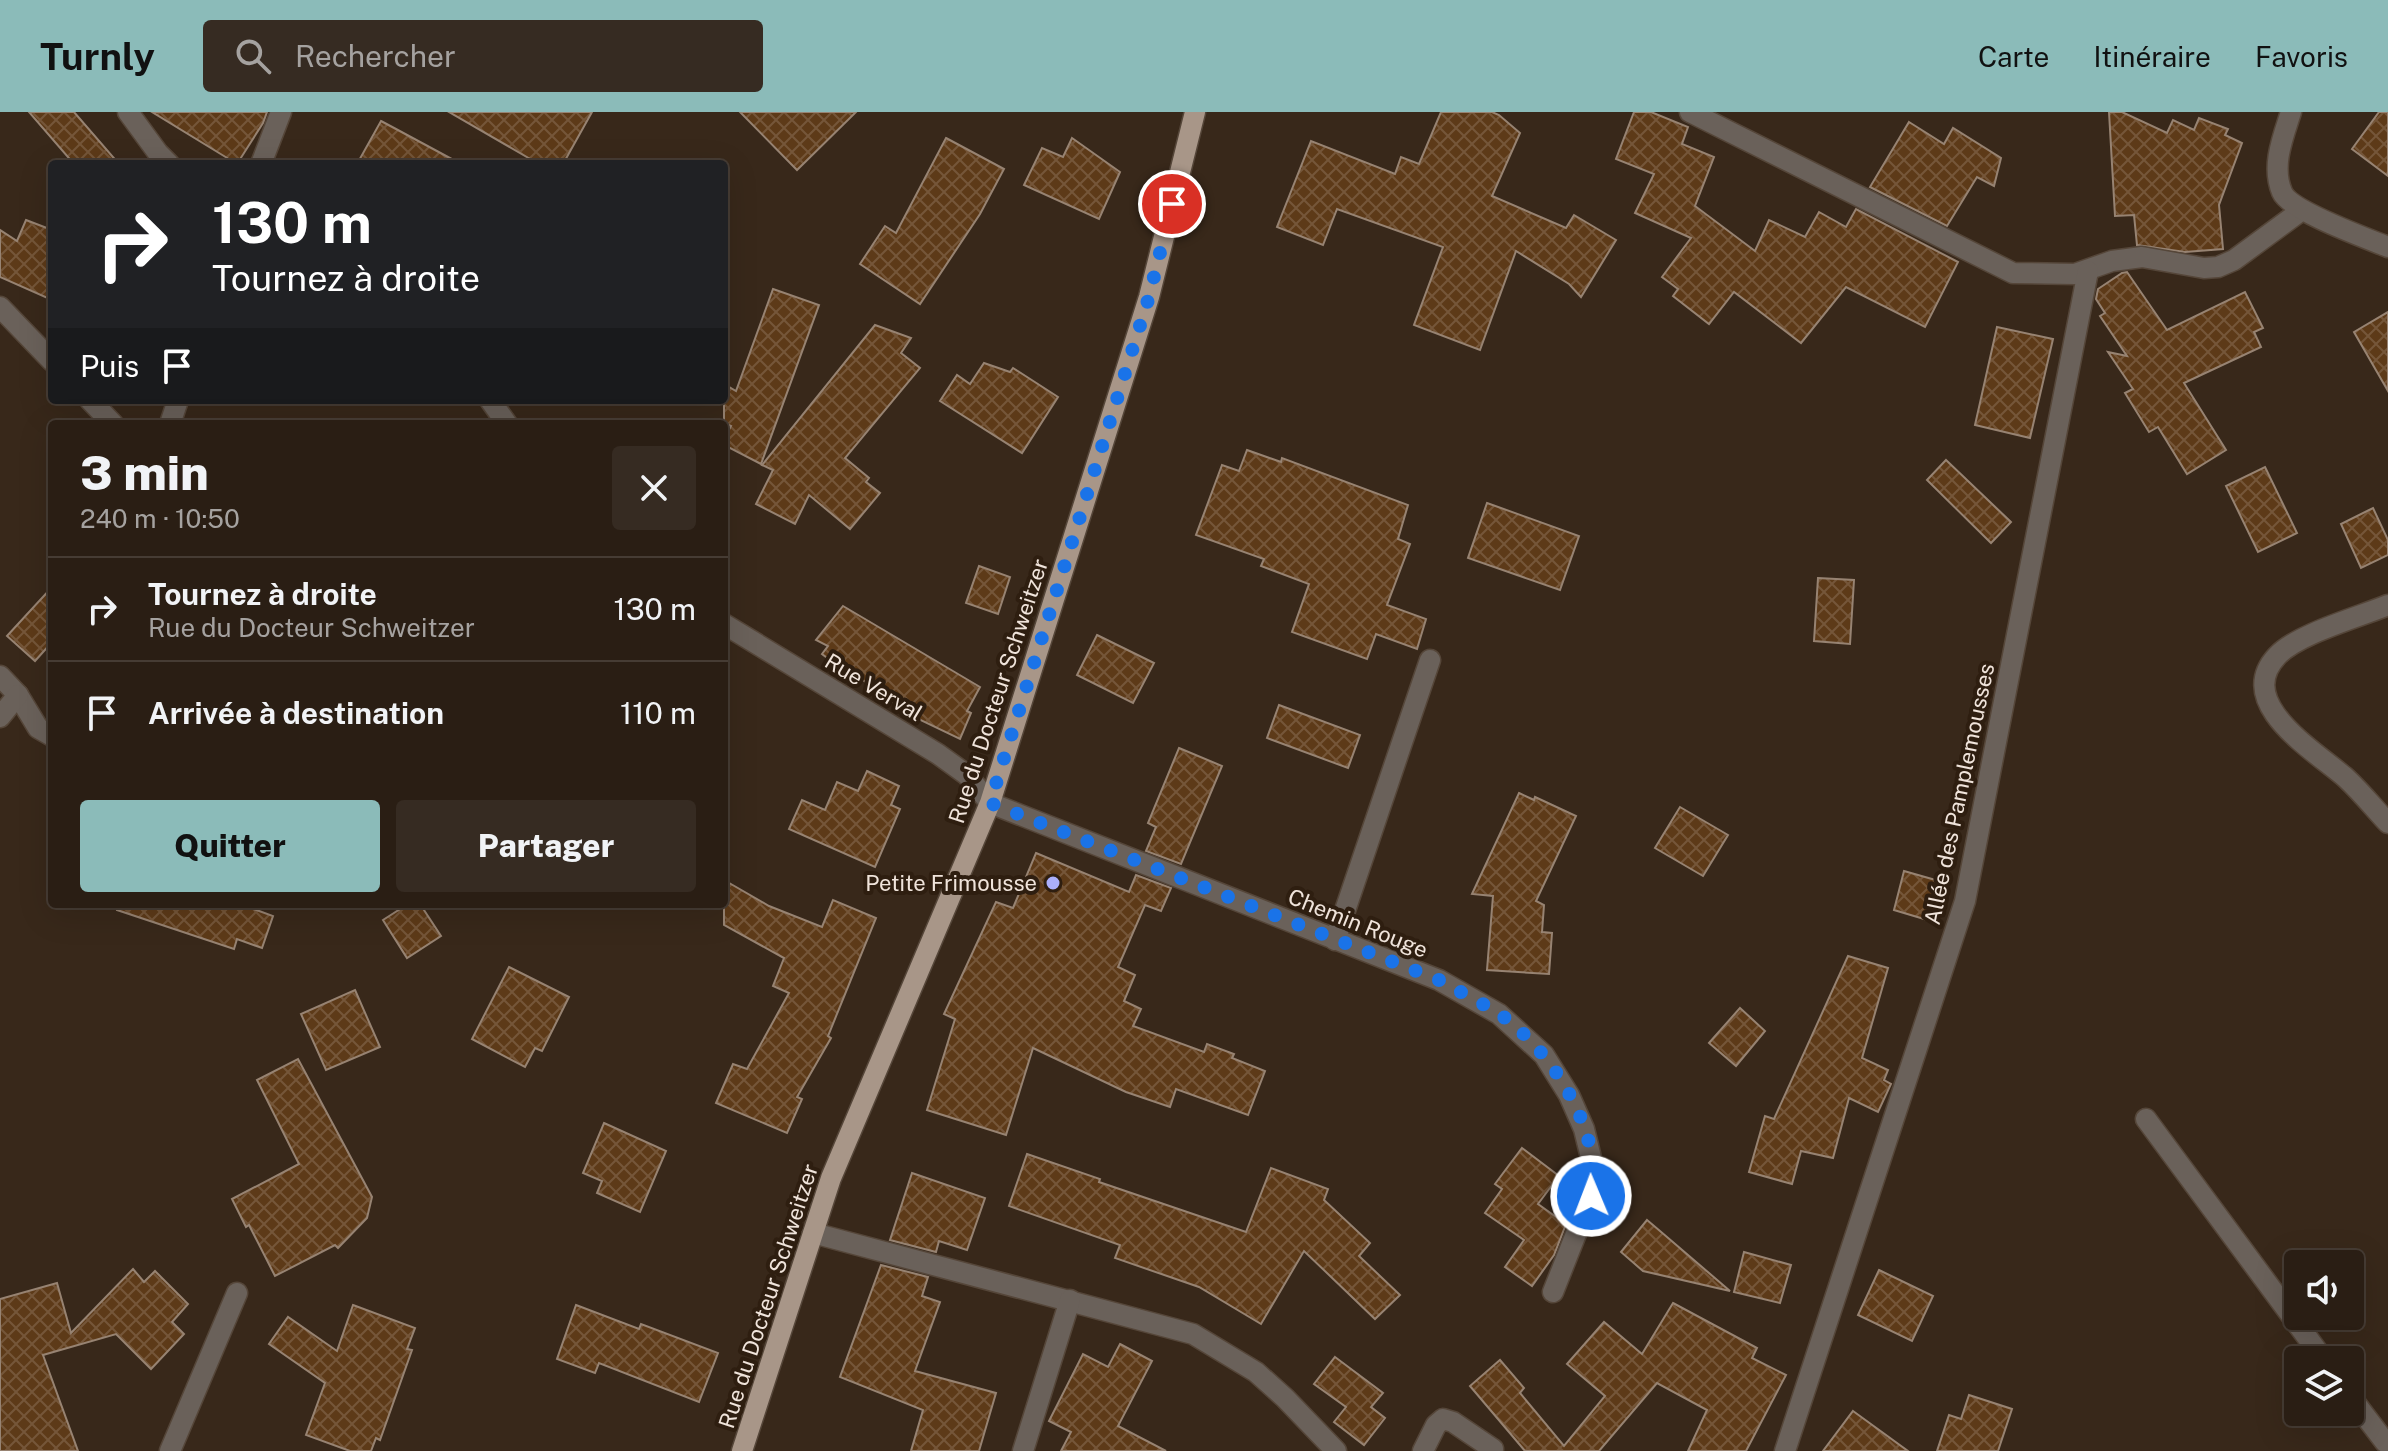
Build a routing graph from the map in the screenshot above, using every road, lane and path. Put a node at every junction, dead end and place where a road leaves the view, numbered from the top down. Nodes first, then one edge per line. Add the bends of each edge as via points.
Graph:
1 (128, 112) edge
2 (281, 112) edge
3 (1195, 112) edge
4 (1690, 112) edge
5 (2291, 112) edge
6 (165, 160) edge
7 (263, 160) edge
8 (2302, 210) junction
9 (2388, 247) edge
10 (2088, 271) junction
11 (0, 307) edge
12 (48, 357) edge
13 (94, 404) edge
14 (109, 420) edge
15 (2388, 605) edge
16 (728, 626) edge
17 (1430, 660) dead end
18 (0, 676) edge
19 (18, 695) junction
20 (0, 717) edge
21 (48, 734) edge
22 (990, 803) junction
23 (2388, 823) edge
24 (1335, 940) junction
25 (2146, 1119) dead end
26 (813, 1233) junction
27 (1553, 1292) dead end
28 (237, 1293) dead end
29 (1070, 1300) junction
30 (2314, 1346) edge
31 (2364, 1416) edge
32 (2384, 1444) edge
33 (1493, 1449) edge
34 (170, 1451) edge
35 (742, 1451) edge
36 (1023, 1451) edge
37 (1336, 1451) edge
38 (1423, 1451) edge
39 (1785, 1451) edge

1 - 6 street
2 - 7 street
3 - 22 main road, Rue du Docteur Schweitzer via 1149,297
4 - 10 street via 2013,273
5 - 8 street via 2277,171 2283,195
8 - 9 street
8 - 10 street via 2218,267 2142,257
10 - 39 street, Allée des Pamplemousses via 1965,901
11 - 12 street
13 - 14 street
15 - 23 street via 2300,640 2277,656 2263,676 2266,699 2284,726 2347,779
16 - 22 street, Rue Verval via 938,754 967,775
17 - 24 street
18 - 19 street
19 - 20 street
19 - 21 street via 38,728
22 - 24 street, Chemin Rouge
22 - 26 main road, Rue du Docteur Schweitzer via 831,1178
24 - 27 street, Chemin Rouge via 1439,980 1499,1014 1544,1055 1569,1095 1593,1166 1591,1196
25 - 30 street
26 - 29 street
26 - 35 main road, Rue du Docteur Schweitzer
28 - 34 street
29 - 36 street
29 - 37 street via 1206,1341 1256,1372
31 - 32 street
33 - 38 street via 1443,1419

